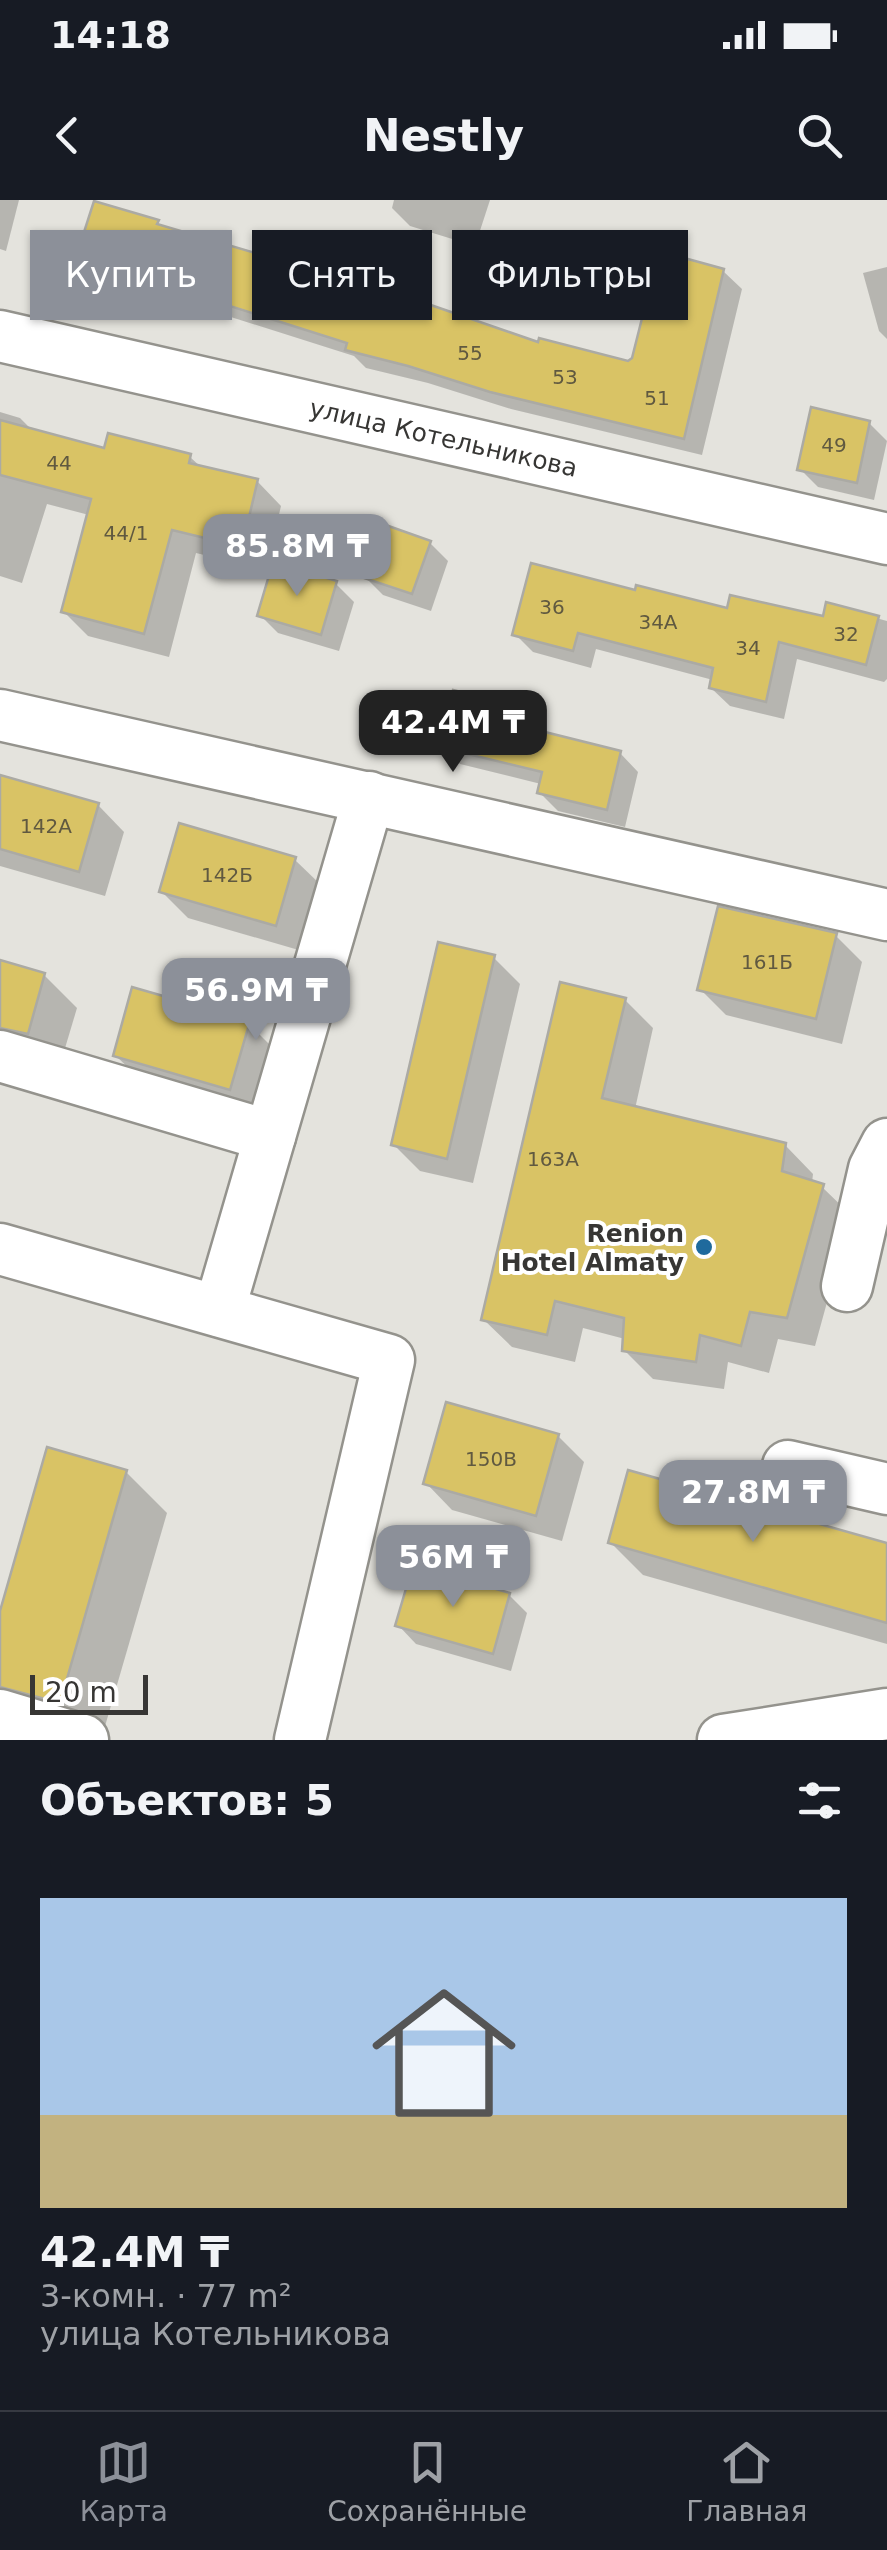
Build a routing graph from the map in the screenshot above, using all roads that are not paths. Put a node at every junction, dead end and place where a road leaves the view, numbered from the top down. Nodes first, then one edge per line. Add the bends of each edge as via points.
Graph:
1 (0, 336) edge
2 (887, 539) edge
3 (0, 715) edge
4 (369, 797) junction
5 (887, 915) edge
6 (0, 1056) edge
7 (270, 1136) junction
8 (887, 1144) edge
9 (0, 1249) edge
10 (847, 1286) dead end
11 (219, 1311) junction
12 (788, 1466) dead end
13 (887, 1489) edge
14 (887, 1714) edge
15 (0, 1715) edge
16 (83, 1740) edge
17 (300, 1740) edge
18 (722, 1740) edge

1 - 2 street, улица Котельникова
3 - 4 street
4 - 5 street
4 - 7 street
6 - 7 street
7 - 11 street
8 - 10 street via 874,1169
9 - 11 street
11 - 17 street via 389,1360
12 - 13 street
14 - 18 street
15 - 16 street

